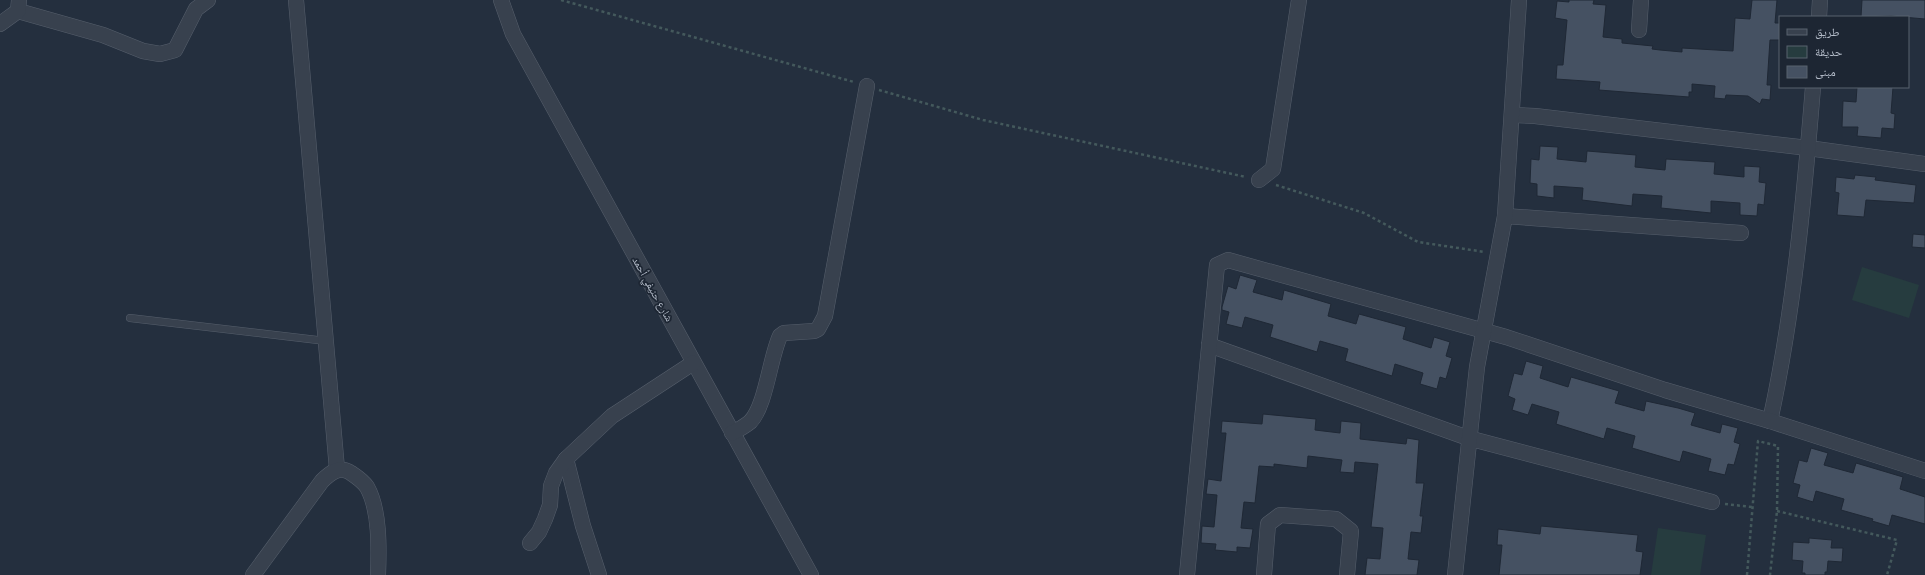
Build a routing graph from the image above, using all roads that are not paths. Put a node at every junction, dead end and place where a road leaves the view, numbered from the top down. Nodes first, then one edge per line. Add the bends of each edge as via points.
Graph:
1 (208, 0) edge
2 (296, 0) edge
3 (501, 0) edge
4 (1299, 0) edge
5 (1520, 0) edge
6 (1641, 0) edge
7 (1820, 0) edge
8 (18, 5) edge
9 (1819, 16) edge
10 (0, 24) edge
11 (1639, 30) dead end
12 (867, 86) road end
13 (1813, 88) edge
14 (1512, 115) junction
15 (1808, 148) junction
16 (1925, 164) edge
17 (1259, 180) road end
18 (1505, 216) junction
19 (1741, 234) dead end
20 (130, 318) dead end
21 (1482, 331) junction
22 (326, 341) junction
23 (1209, 346) junction
24 (693, 363) junction
25 (1770, 421) junction
26 (732, 433) junction
27 (1468, 438) junction
28 (566, 459) junction
29 (337, 469) junction
30 (1925, 471) edge
31 (1712, 502) road end
32 (530, 543) dead end
33 (253, 575) edge
34 (378, 575) edge
35 (599, 575) edge
36 (811, 575) edge
37 (1188, 575) edge
38 (1264, 575) edge
39 (1347, 575) edge
40 (1455, 575) edge

1 - 8 street via 196,10 175,50 160,54 137,49
2 - 22 street
3 - 24 street, شارع حنيفي أحمد via 513,34
4 - 17 street via 1273,169
5 - 14 street
6 - 11 street
7 - 9 street
8 - 10 street
12 - 26 street via 825,316 818,329 814,331 784,333 780,336 753,418
13 - 15 street
14 - 15 street
14 - 18 street
15 - 16 street
15 - 25 street via 1792,302
18 - 19 street
18 - 21 street
20 - 22 lane
21 - 23 street via 1228,260 1217,265
21 - 25 street via 1664,390
21 - 27 street
22 - 29 street
23 - 27 street
23 - 37 street
24 - 26 street, شارع حنيفي أحمد
24 - 28 street via 612,416
25 - 30 street
26 - 36 street, شارع حنيفي أحمد
27 - 31 street
27 - 40 street
28 - 32 street via 551,486 546,519
28 - 35 street
29 - 33 street via 322,481
29 - 34 street via 348,471 358,478 366,486 373,500 379,546
38 - 39 street via 1268,524 1280,515 1336,519 1351,531

